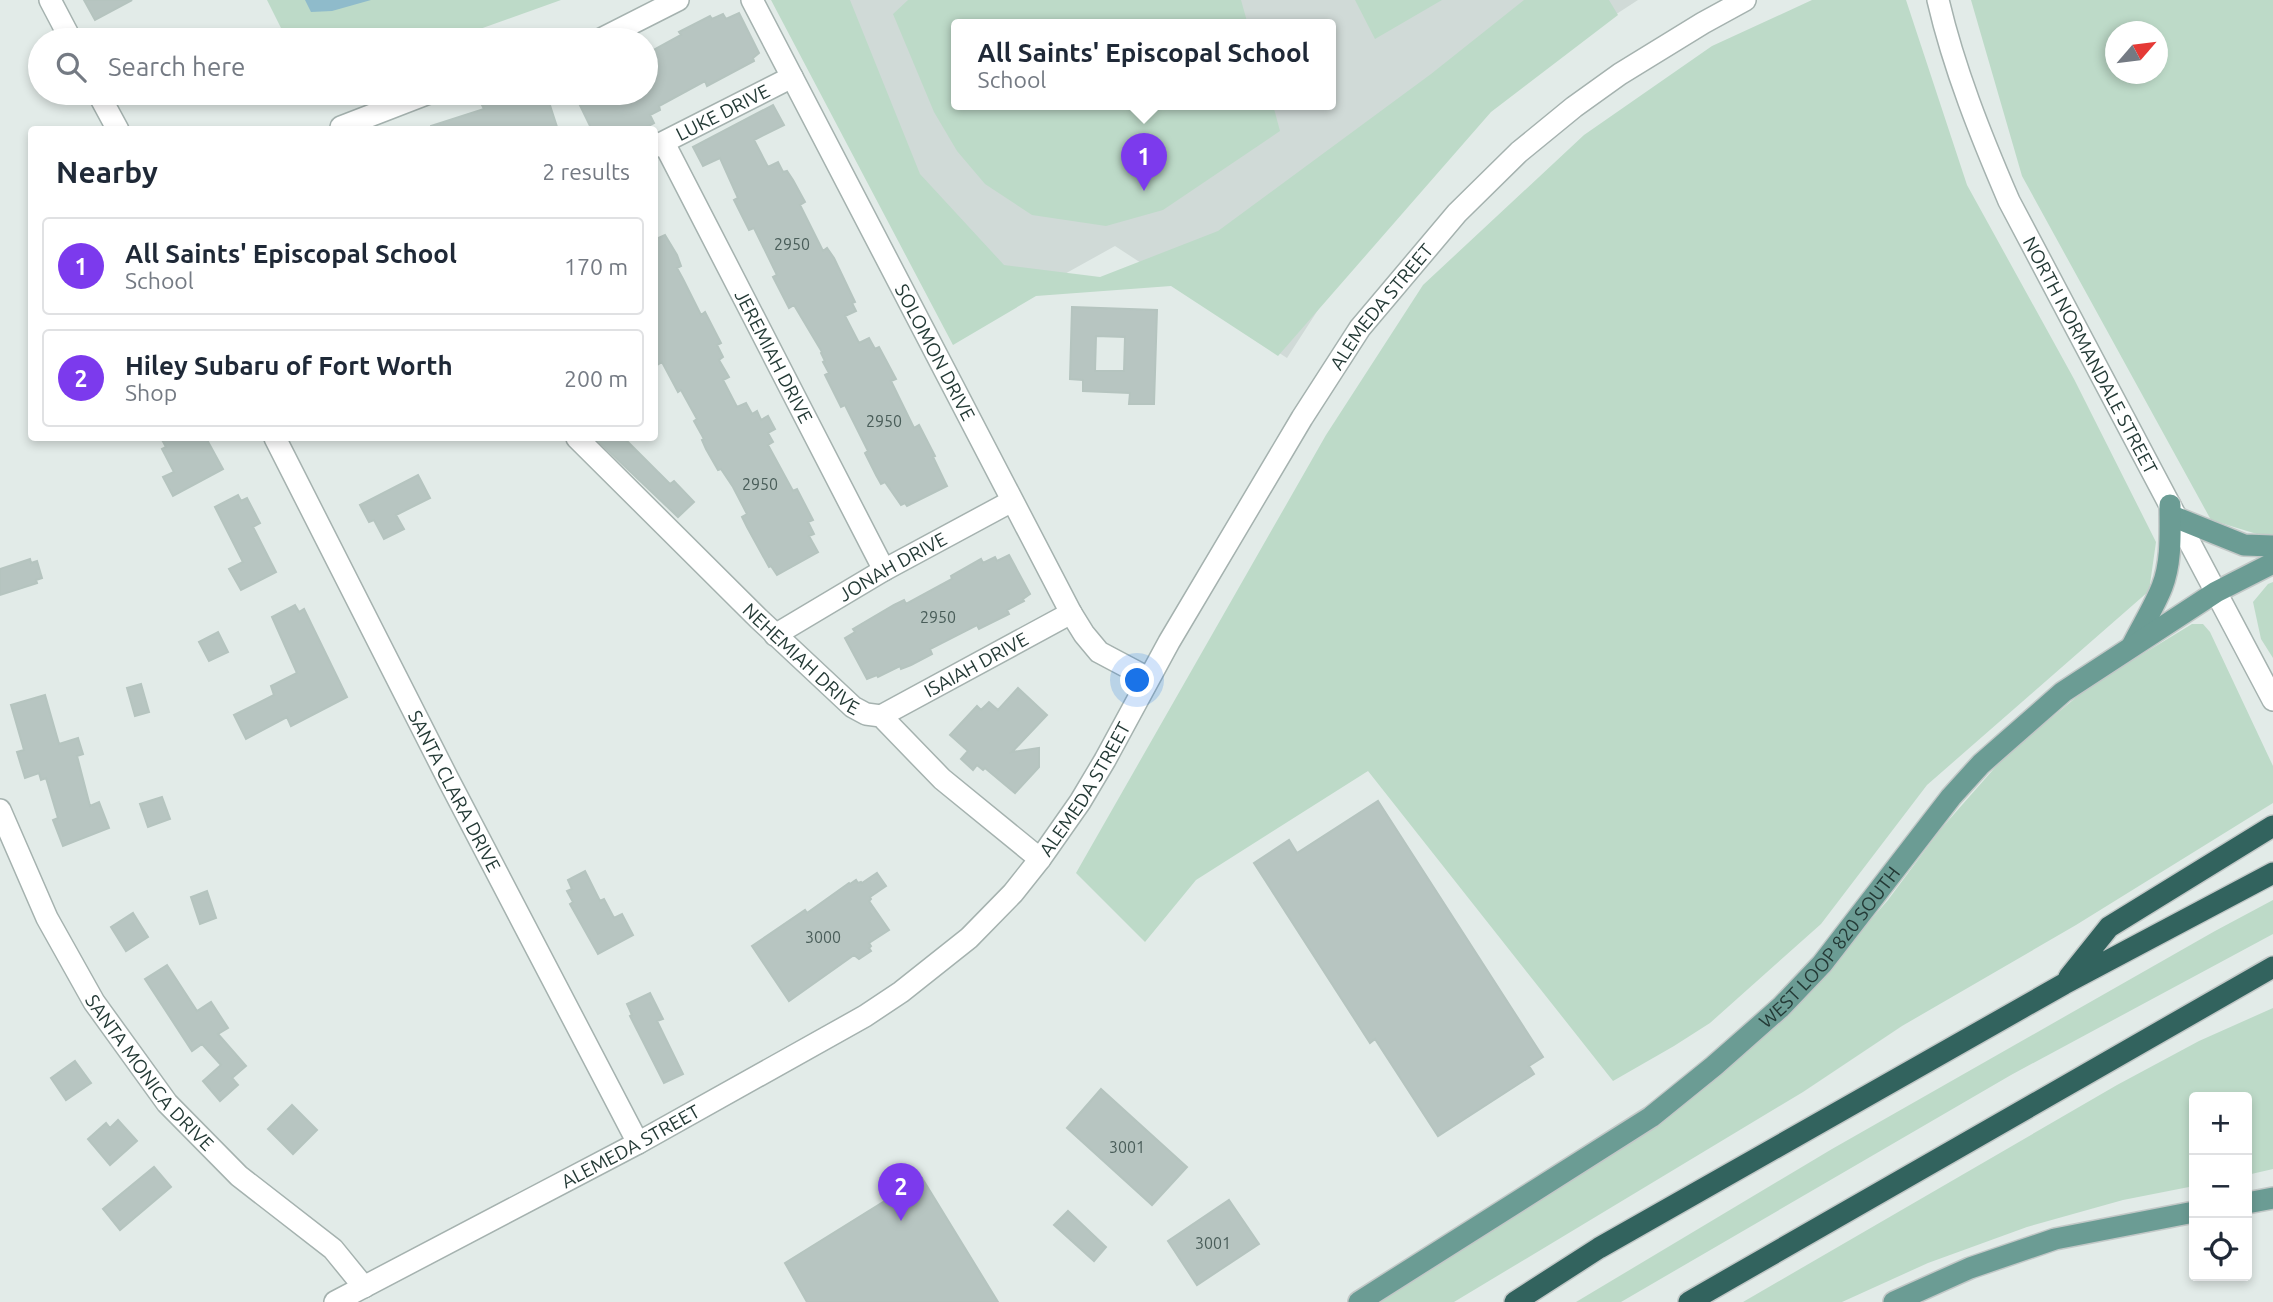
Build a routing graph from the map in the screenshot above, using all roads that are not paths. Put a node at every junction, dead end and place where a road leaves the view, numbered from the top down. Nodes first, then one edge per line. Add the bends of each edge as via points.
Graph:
1 (50, 0) edge
2 (678, 0) edge
3 (752, 0) edge
4 (1745, 0) edge
5 (1938, 0) edge
6 (65, 28) edge
7 (623, 28) edge
8 (792, 77) junction
9 (104, 105) edge
10 (399, 105) edge
11 (116, 126) edge
12 (346, 126) edge
13 (659, 145) edge
14 (277, 441) edge
15 (581, 441) edge
16 (1012, 501) junction
17 (2173, 512) junction
18 (2273, 547) edge
19 (2273, 563) edge
20 (884, 570) junction
21 (2216, 592) junction
22 (1071, 612) junction
23 (775, 635) junction
24 (2132, 646) junction
25 (1148, 678) junction
26 (2273, 700) edge
27 (881, 716) junction
28 (0, 810) edge
29 (2273, 826) edge
30 (1040, 859) junction
31 (2273, 873) edge
32 (2273, 967) edge
33 (2273, 983) edge
34 (2064, 984) junction
35 (2199, 1009) junction
36 (638, 1143) junction
37 (2273, 1198) edge
38 (2252, 1202) edge
39 (2189, 1213) edge
40 (364, 1287) junction
41 (335, 1302) edge
42 (1359, 1302) edge
43 (1515, 1302) edge
44 (1689, 1302) edge
45 (1894, 1302) edge

1 - 6 street
2 - 7 street
3 - 8 street, SOLOMON DRIVE
4 - 25 street, ALEMEDA STREET via 1620,74 1574,107 1519,152 1457,213 1360,328
5 - 17 street, NORTH NORMANDALE STREET via 1980,131 2009,201
8 - 13 street, LUKE DRIVE
8 - 16 street, SOLOMON DRIVE
9 - 11 street
10 - 12 street
13 - 20 street, JEREMIAH DRIVE
14 - 36 street, SANTA CLARA DRIVE
15 - 23 street, NEHEMIAH DRIVE
16 - 20 street, JONAH DRIVE
16 - 22 street, SOLOMON DRIVE
17 - 18 main road via 2244,545
17 - 21 street, NORTH NORMANDALE STREET
17 - 24 main road via 2162,587
19 - 21 main road, WEST LOOP 820 SOUTH
20 - 23 street, JONAH DRIVE
21 - 24 main road, WEST LOOP 820 SOUTH
21 - 26 street, NORTH NORMANDALE STREET
22 - 25 street, SOLOMON DRIVE via 1099,652
22 - 27 street, ISAIAH DRIVE
23 - 27 street, NEHEMIAH DRIVE via 853,707
24 - 42 main road, WEST LOOP 820 SOUTH via 2063,692 1981,764 1822,964 1714,1066 1651,1117
25 - 30 street, ALEMEDA STREET via 1105,761
27 - 30 street, NEHEMIAH DRIVE via 942,779
28 - 40 street, SANTA MONICA DRIVE via 47,918 94,1002 167,1103 239,1176 332,1249
29 - 34 highway via 2109,927
30 - 36 street, ALEMEDA STREET via 970,939 901,992
31 - 34 highway
32 - 35 highway
33 - 35 highway
34 - 43 highway via 1599,1248
35 - 44 highway
36 - 40 street, ALEMEDA STREET
37 - 38 main road
39 - 45 main road via 2055,1240 1970,1268
40 - 41 street, ALEMEDA STREET

